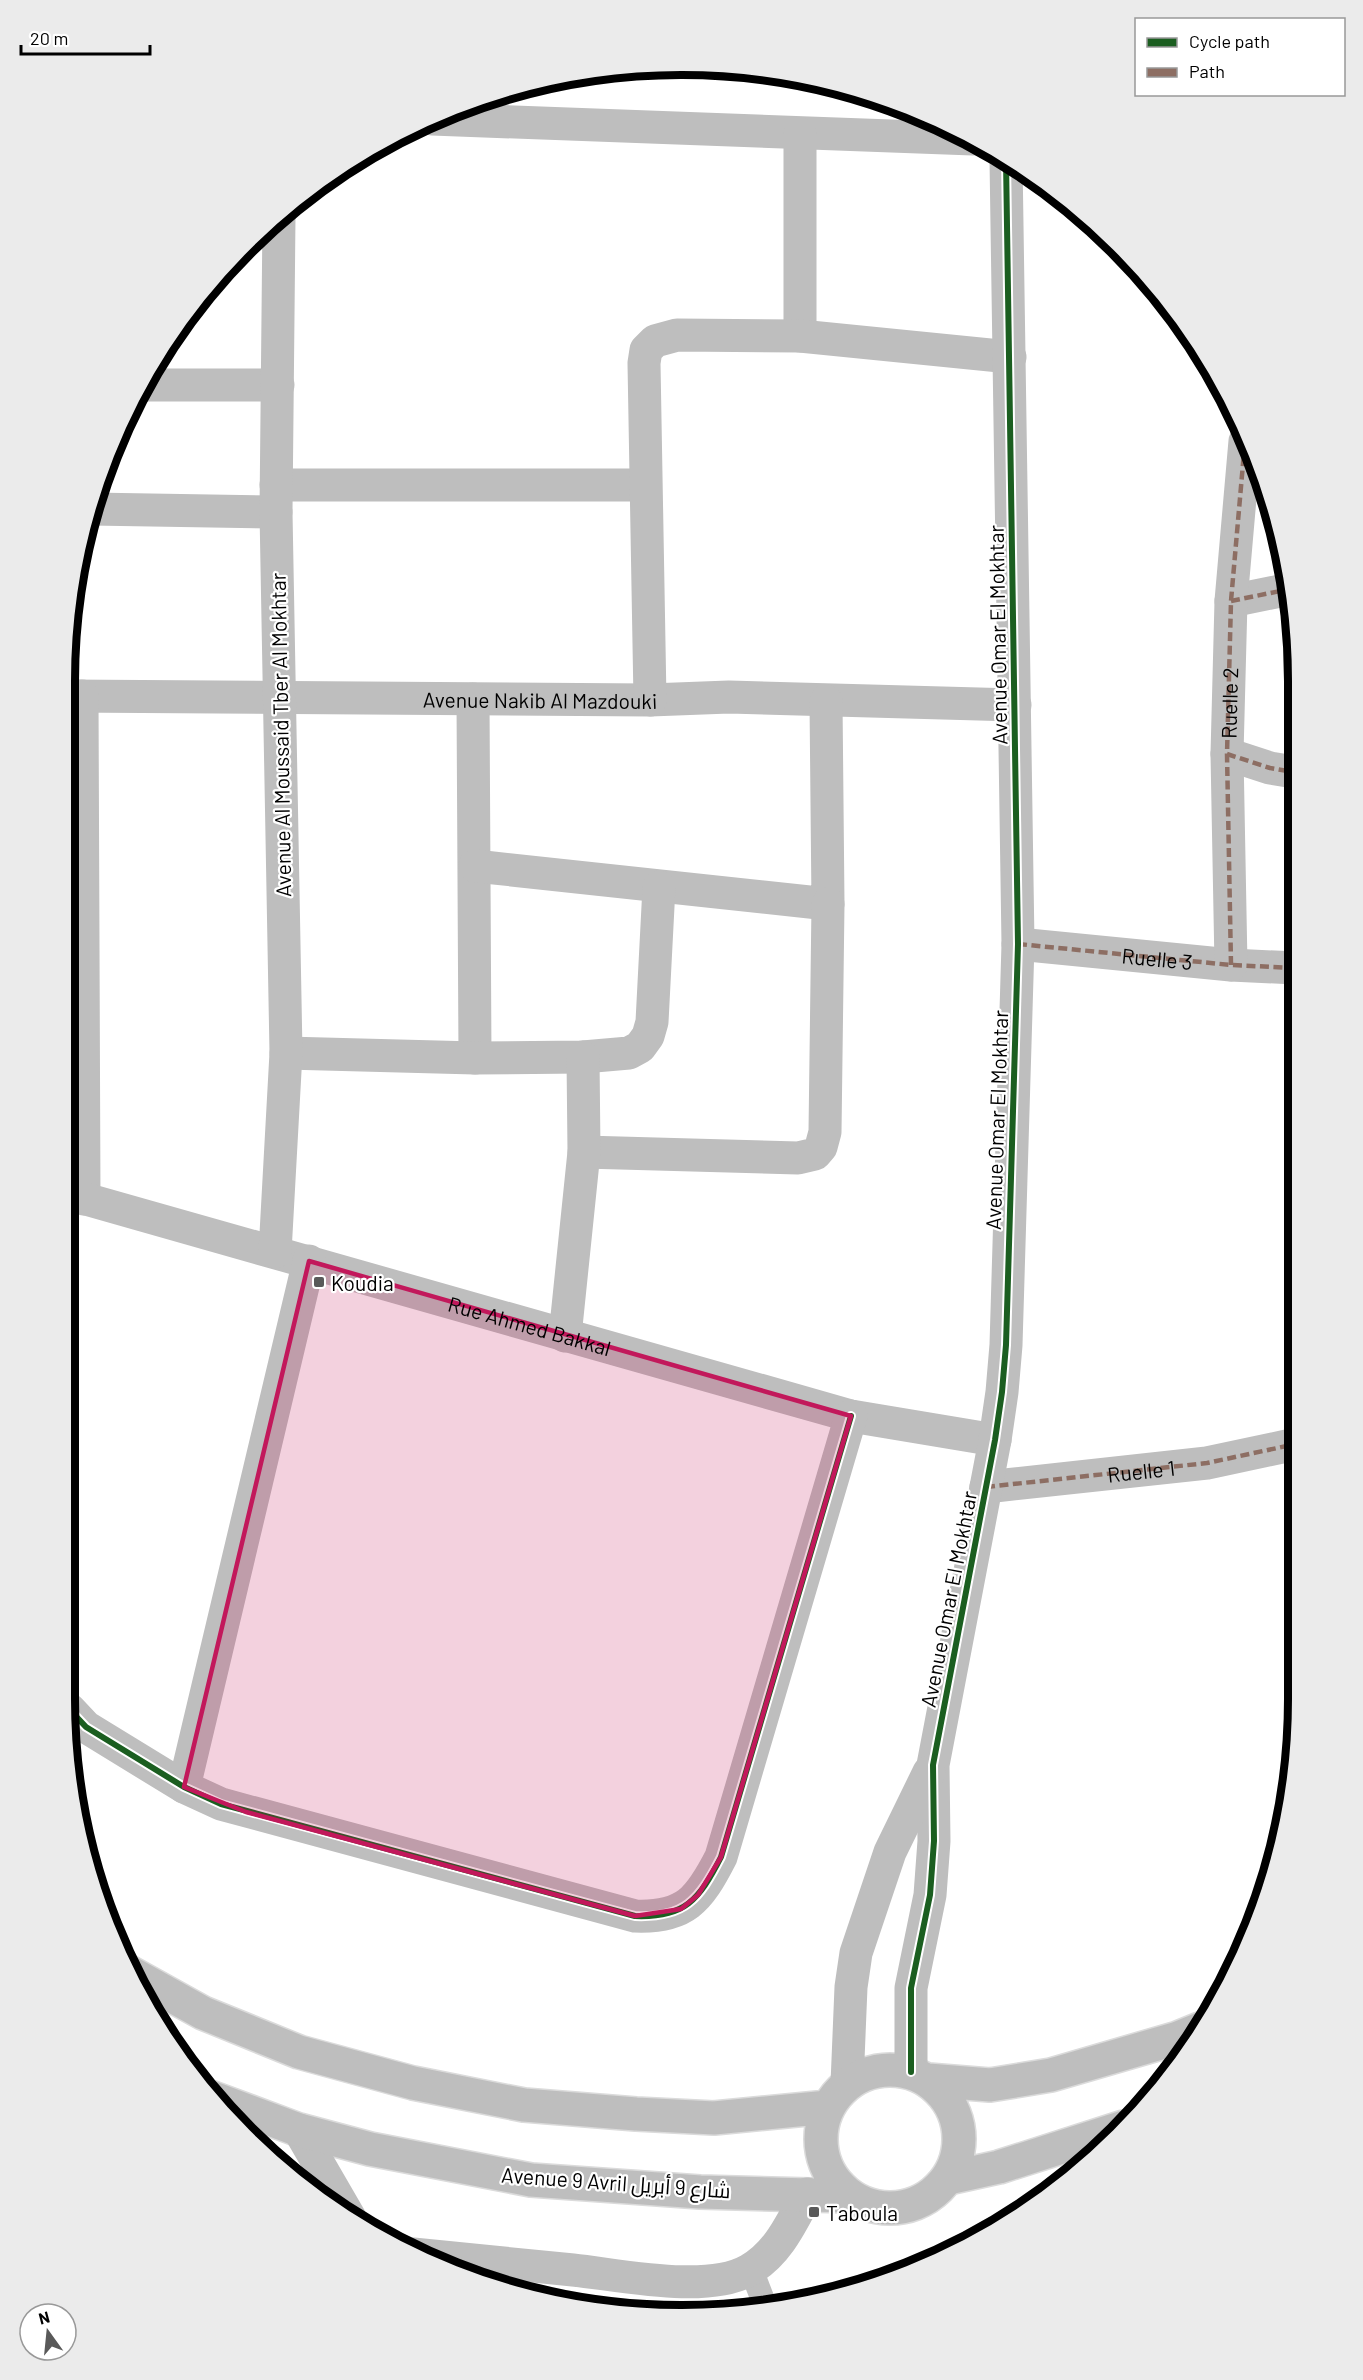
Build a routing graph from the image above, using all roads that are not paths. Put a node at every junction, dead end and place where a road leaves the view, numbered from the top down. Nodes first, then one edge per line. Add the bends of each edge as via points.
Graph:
1 (452, 120) edge
2 (800, 134) junction
3 (951, 138) edge
4 (1006, 169) edge
5 (279, 229) edge
6 (800, 336) junction
7 (1010, 357) junction
8 (152, 385) edge
9 (278, 385) junction
10 (1244, 454) edge
11 (645, 485) junction
12 (276, 499) junction
13 (101, 508) edge
14 (1281, 591) edge
15 (1232, 601) junction
16 (75, 696) edge
17 (279, 696) junction
18 (473, 699) junction
19 (650, 700) junction
20 (826, 701) junction
21 (1015, 705) junction
22 (1227, 754) junction
23 (1288, 771) edge
24 (475, 866) junction
25 (659, 887) junction
26 (828, 904) junction
27 (1018, 944) junction
28 (75, 962) edge
29 (1231, 965) junction
30 (1288, 968) edge
31 (286, 1053) junction
32 (584, 1057) junction
33 (475, 1058) junction
34 (584, 1152) junction
35 (76, 1197) edge
36 (275, 1252) junction
37 (309, 1261) junction
38 (565, 1336) junction
39 (851, 1416) junction
40 (995, 1440) junction
41 (1288, 1446) edge
42 (986, 1487) junction
43 (75, 1716) edge
44 (933, 1765) junction
45 (184, 1787) junction
46 (145, 1981) edge
47 (1186, 2035) edge
48 (920, 2076) junction
49 (838, 2096) junction
50 (233, 2105) edge
51 (299, 2130) junction
52 (1087, 2148) edge
53 (949, 2178) junction
54 (807, 2194) junction
55 (849, 2196) junction
56 (339, 2199) edge
57 (445, 2257) edge
58 (751, 2269) junction
59 (763, 2300) edge

1 - 2 main road
2 - 3 main road
2 - 6 main road
4 - 7 main road, Avenue Omar El Mokhtar
5 - 9 main road, Avenue Al Moussaid Tber Al Mokhtar
6 - 7 main road
6 - 11 main road via 676,335 655,341 646,350 644,363
7 - 21 main road, Avenue Omar El Mokhtar
8 - 9 main road
9 - 12 main road, Avenue Al Moussaid Tber Al Mokhtar
10 - 15 main road, Ruelle 2
11 - 12 main road
11 - 19 main road
12 - 13 main road
12 - 17 main road, Avenue Al Moussaid Tber Al Mokhtar
14 - 15 main road
15 - 22 main road, Ruelle 2
16 - 17 main road, Avenue Nakib Al Mazdouki
17 - 18 main road, Avenue Nakib Al Mazdouki
17 - 31 main road, Avenue Al Moussaid Tber Al Mokhtar
18 - 19 main road, Avenue Nakib Al Mazdouki
18 - 24 main road
19 - 20 main road, Avenue Nakib Al Mazdouki via 729,697
20 - 21 main road, Avenue Nakib Al Mazdouki
20 - 26 main road
21 - 27 main road, Avenue Omar El Mokhtar
22 - 23 main road
22 - 29 main road, Ruelle 2
24 - 25 main road
24 - 33 main road
25 - 26 main road
25 - 32 main road via 648,1036 629,1053
26 - 34 main road via 825,1132 816,1154 798,1158
27 - 29 main road, Ruelle 3
27 - 40 main road, Avenue Omar El Mokhtar via 1006,1345
28 - 35 main road
29 - 30 main road, Ruelle 3
31 - 33 main road
31 - 36 main road, Avenue Al Moussaid Tber Al Mokhtar
32 - 33 main road
32 - 34 main road
34 - 38 main road
35 - 36 main road, Rue Ahmed Bakkal
36 - 37 main road, Rue Ahmed Bakkal
37 - 38 main road, Rue Ahmed Bakkal
37 - 45 main road
38 - 39 main road, Rue Ahmed Bakkal
39 - 40 main road, Rue Ahmed Bakkal
39 - 45 main road via 721,1857 698,1895 681,1909 670,1914 634,1916 246,1812
40 - 42 main road, Avenue Omar El Mokhtar
41 - 42 main road, Ruelle 1 via 1207,1463
42 - 44 main road, Avenue Omar El Mokhtar
43 - 45 main road via 86,1727
44 - 48 main road, Avenue Omar El Mokhtar via 930,1895 911,1988
44 - 49 main road, Avenue Omar El Mokhtar via 890,1852 856,1953
46 - 49 main road via 203,2013 299,2052 424,2085 524,2105 714,2118
47 - 48 main road via 1051,2075 990,2085
48 - 49 main road via 889,2069 867,2073
48 - 53 main road, Avenue 9 Avril شارع 9 أبريل via 948,2099 959,2125 959,2152
49 - 55 main road, Avenue 9 Avril شارع 9 أبريل via 821,2130 822,2155 832,2178
50 - 51 main road, Avenue 9 Avril شارع 9 أبريل
51 - 54 main road, Avenue 9 Avril شارع 9 أبريل via 370,2149 531,2180 700,2192
51 - 56 main road
52 - 53 main road, Avenue 9 Avril شارع 9 أبريل
53 - 55 main road, Avenue 9 Avril شارع 9 أبريل via 934,2194 914,2205 892,2209 869,2206
54 - 55 main road, Avenue 9 Avril شارع 9 أبريل
54 - 58 main road via 784,2236
57 - 58 main road via 681,2281 730,2279
58 - 59 lane

